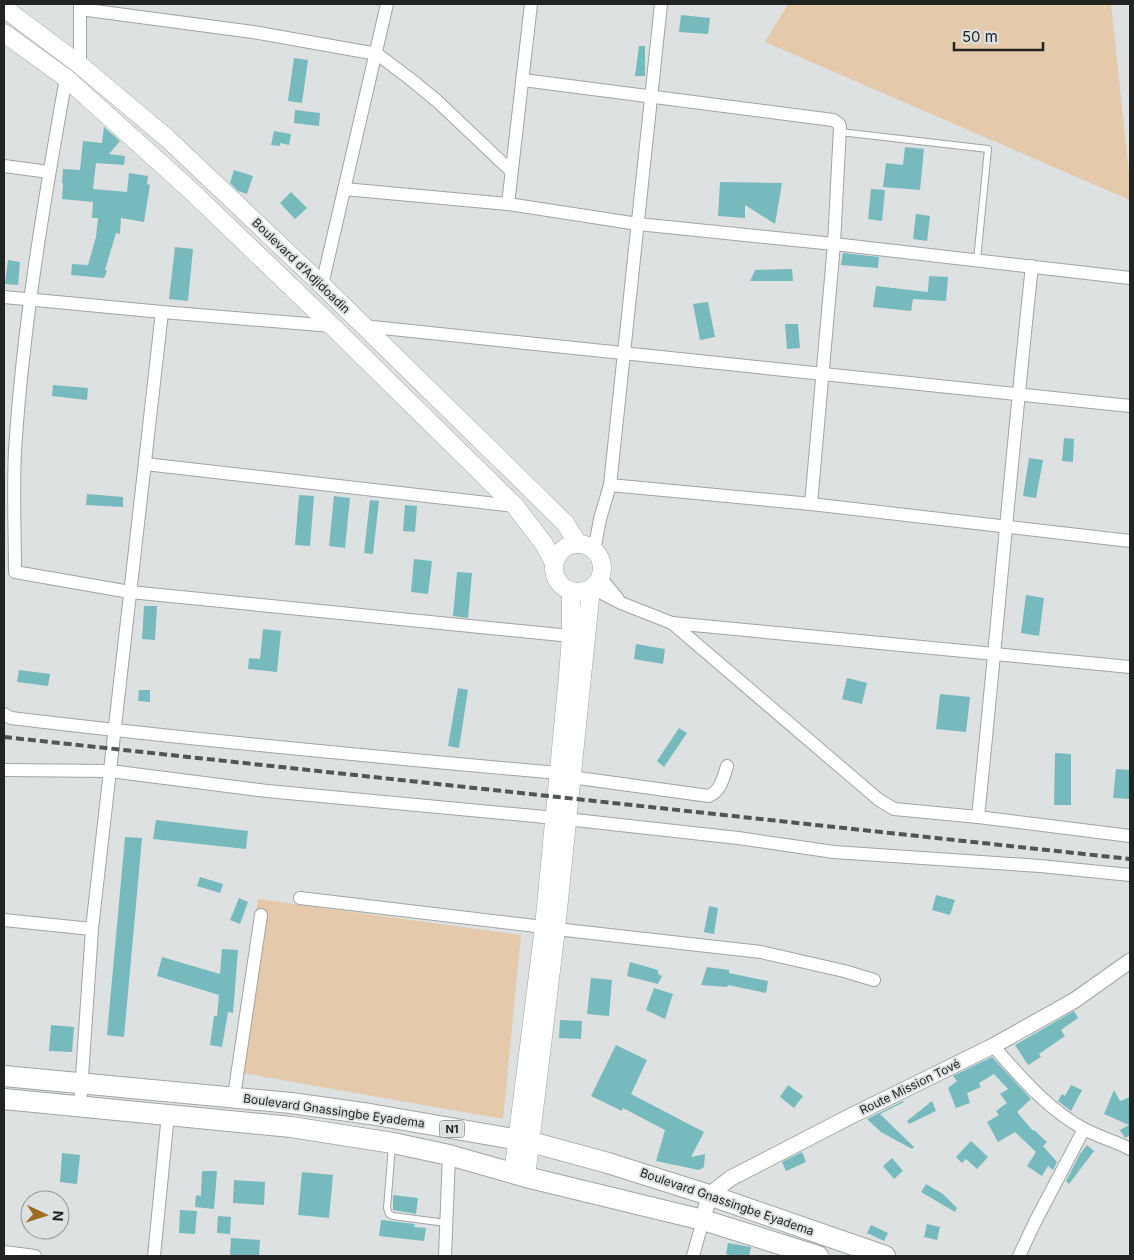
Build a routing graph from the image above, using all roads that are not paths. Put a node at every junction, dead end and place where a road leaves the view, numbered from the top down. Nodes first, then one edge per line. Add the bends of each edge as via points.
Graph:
1 (387, 4) edge
2 (531, 4) edge
3 (661, 4) edge
4 (80, 7) edge
5 (4, 8) edge
6 (4, 32) edge
7 (377, 54) junction
8 (80, 65) junction
9 (66, 78) junction
10 (523, 80) junction
11 (650, 97) junction
12 (840, 132) junction
13 (4, 166) edge
14 (511, 171) junction
15 (49, 172) junction
16 (344, 189) junction
17 (508, 204) junction
18 (638, 224) junction
19 (834, 244) junction
20 (977, 260) junction
21 (1032, 266) junction
22 (1130, 278) edge
23 (322, 285) junction
24 (4, 297) edge
25 (29, 300) junction
26 (162, 312) junction
27 (332, 326) junction
28 (363, 326) junction
29 (624, 352) junction
30 (823, 374) junction
31 (1018, 394) junction
32 (1130, 406) edge
33 (9, 451) edge
34 (145, 464) junction
35 (610, 485) junction
36 (811, 504) junction
37 (515, 506) junction
38 (1005, 526) junction
39 (1130, 541) edge
40 (586, 547) junction
41 (554, 563) junction
42 (10, 572) edge
43 (595, 584) junction
44 (130, 592) junction
45 (571, 592) junction
46 (672, 623) junction
47 (571, 636) junction
48 (995, 654) junction
49 (1130, 667) edge
50 (6, 716) edge
51 (114, 731) junction
52 (727, 766) dead end
53 (4, 770) edge
54 (110, 771) junction
55 (565, 775) junction
56 (978, 817) junction
57 (560, 819) junction
58 (1130, 836) edge
59 (1130, 875) edge
60 (300, 898) dead end
61 (260, 915) dead end
62 (4, 920) edge
63 (550, 928) junction
64 (92, 929) junction
65 (1130, 961) edge
66 (874, 980) dead end
67 (993, 1046) junction
68 (4, 1076) edge
69 (80, 1082) junction
70 (234, 1096) junction
71 (4, 1099) edge
72 (80, 1106) junction
73 (168, 1114) junction
74 (1084, 1129) junction
75 (524, 1141) junction
76 (392, 1143) junction
77 (1130, 1149) edge
78 (449, 1155) junction
79 (520, 1175) junction
80 (709, 1195) junction
81 (702, 1220) junction
82 (446, 1223) junction
83 (4, 1252) edge
84 (36, 1256) edge
85 (154, 1256) edge
86 (445, 1256) edge
87 (693, 1256) edge
88 (818, 1256) edge
89 (885, 1256) edge
90 (1019, 1256) edge

1 - 7 street
2 - 10 street
3 - 11 street
4 - 7 street
4 - 8 street
5 - 8 main road, Boulevard d'Adjidoadin
6 - 9 main road, Boulevard d'Adjidoadin
7 - 14 street via 436,100
7 - 16 street
8 - 23 main road, Boulevard d'Adjidoadin via 168,139
9 - 15 street
9 - 27 main road, Boulevard d'Adjidoadin via 188,188
10 - 11 street
10 - 14 street
11 - 12 street via 833,120 839,124
11 - 18 street
12 - 19 street
12 - 20 lane via 988,149
13 - 15 street
14 - 17 street
15 - 25 street
16 - 17 street
16 - 23 street
17 - 18 street
18 - 19 street
18 - 29 street
19 - 20 street
19 - 30 street
20 - 21 street
21 - 22 street
21 - 31 street
23 - 28 main road, Boulevard d'Adjidoadin
24 - 25 street
25 - 26 street
25 - 33 street
26 - 27 street
26 - 34 street
27 - 37 main road, Boulevard d'Adjidoadin
28 - 29 street
28 - 40 main road, Boulevard d'Adjidoadin
29 - 30 street
29 - 35 street
30 - 31 street
30 - 36 street
31 - 32 street
31 - 38 street
33 - 42 street
34 - 37 street
34 - 44 street
35 - 36 street
35 - 40 street via 600,519
36 - 38 street
37 - 41 main road, Boulevard d'Adjidoadin
38 - 39 street
38 - 48 street
40 - 41 main road via 571,545 560,552
40 - 43 main road via 600,558 602,567
41 - 45 main road via 554,575 560,586
42 - 44 street
43 - 45 main road via 581,593
43 - 46 street via 621,603
43 - 55 main road
44 - 47 street
44 - 51 street
45 - 47 main road
46 - 48 street
46 - 56 street via 879,800 894,809
47 - 55 main road
48 - 49 street
48 - 56 street
50 - 51 street
51 - 54 street
51 - 55 street
52 - 55 street via 722,784 716,793 709,796
53 - 54 street
54 - 57 street via 267,791
54 - 64 street
55 - 57 main road
56 - 58 street
57 - 59 street via 834,852
57 - 63 main road
60 - 63 street
61 - 70 street
62 - 64 street
63 - 66 street via 761,952
63 - 75 main road
64 - 69 street
65 - 67 street, Route Mission Tové via 1075,1000
67 - 74 street via 1052,1107
67 - 80 street, Route Mission Tové via 731,1178
68 - 69 highway, Boulevard Gnassingbe Eyadema / N1
69 - 70 highway, Boulevard Gnassingbe Eyadema / N1
69 - 72 street
70 - 75 highway, Boulevard Gnassingbe Eyadema / N1 via 370,1114
71 - 72 highway, Boulevard Gnassingbe Eyadema / N1
72 - 73 highway, Boulevard Gnassingbe Eyadema / N1
73 - 76 highway, Boulevard Gnassingbe Eyadema / N1 via 292,1127
73 - 85 street
74 - 77 street
74 - 90 street
75 - 79 main road
75 - 80 highway, Boulevard Gnassingbe Eyadema / N1
76 - 78 highway, Boulevard Gnassingbe Eyadema / N1
76 - 82 lane via 389,1214
78 - 79 highway, Boulevard Gnassingbe Eyadema / N1
78 - 82 street
79 - 81 highway, Boulevard Gnassingbe Eyadema / N1
80 - 81 street
80 - 89 highway, Boulevard Gnassingbe Eyadema / N1
81 - 87 street
81 - 88 highway, Boulevard Gnassingbe Eyadema / N1
82 - 86 street
83 - 84 street

